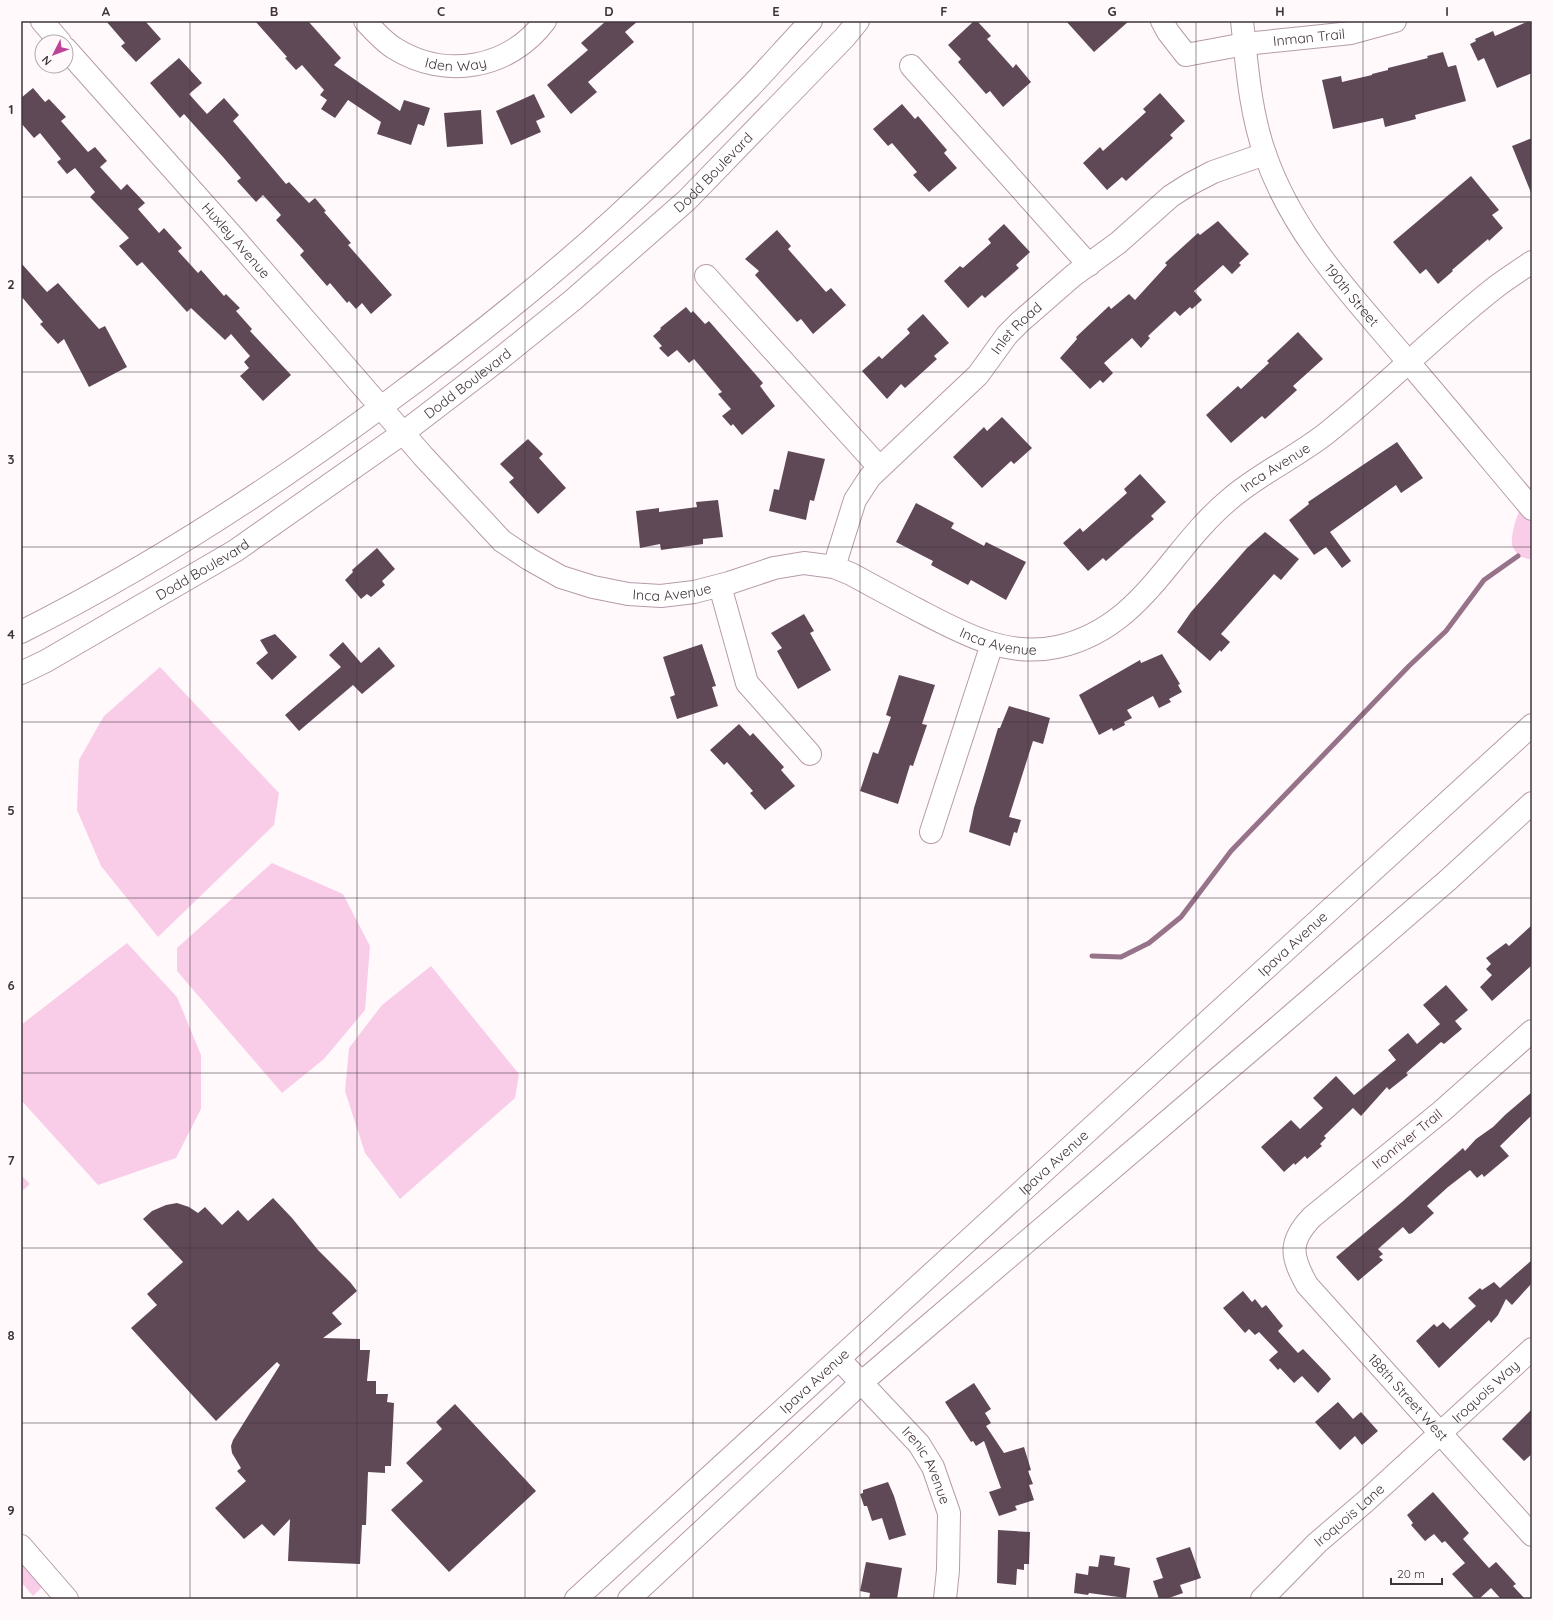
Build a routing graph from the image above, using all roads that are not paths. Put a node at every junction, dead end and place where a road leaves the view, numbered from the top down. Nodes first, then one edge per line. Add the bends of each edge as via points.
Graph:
1 (42, 21) edge
2 (365, 21) edge
3 (545, 21) edge
4 (811, 21) edge
5 (858, 21) edge
6 (1162, 21) edge
7 (1242, 21) edge
8 (1395, 21) edge
9 (53, 34) edge
10 (1244, 44) junction
11 (74, 58) edge
12 (911, 66) dead end
13 (1265, 154) junction
14 (1532, 262) edge
15 (1089, 265) junction
16 (706, 276) dead end
17 (1409, 362) junction
18 (381, 408) junction
19 (403, 433) junction
20 (880, 466) junction
21 (1532, 509) edge
22 (834, 567) junction
23 (720, 586) junction
24 (21, 632) edge
25 (992, 644) junction
26 (21, 673) edge
27 (1532, 725) edge
28 (810, 754) dead end
29 (1532, 803) edge
30 (931, 832) dead end
31 (1532, 1031) edge
32 (1293, 1254) joint
33 (1532, 1349) edge
34 (839, 1359) junction
35 (862, 1383) junction
36 (1440, 1434) junction
37 (1532, 1535) edge
38 (21, 1546) edge
39 (68, 1599) edge
40 (576, 1599) edge
41 (629, 1599) edge
42 (945, 1599) edge
43 (1262, 1599) edge

1 - 9 street
2 - 3 street, Iden Way via 382,39 407,55 450,66 480,64 506,55 528,41
4 - 18 street via 726,111 613,220 522,298
5 - 19 street, Dodd Boulevard via 687,200 573,300
6 - 10 street via 1186,55
7 - 10 street, 190th Street
8 - 10 street, Inman Trail via 1351,33
10 - 13 street, 190th Street via 1256,121
11 - 18 street, Huxley Avenue
12 - 15 street
13 - 15 street, Inlet Road via 1219,169 1190,184 1171,196
13 - 17 street, 190th Street via 1291,214 1329,268
14 - 17 street, Inca Avenue via 1497,286
15 - 20 street, Inlet Road via 1056,289 1020,322 974,380
16 - 20 street
17 - 21 street, 190th Street
17 - 25 street, Inca Avenue via 1325,434 1258,478 1213,514 1124,615 1082,639 1056,647 1034,649
18 - 19 street, Huxley Avenue
18 - 24 street via 217,520 92,595
19 - 23 street, Inca Avenue via 502,541 561,577 628,594 661,596
19 - 26 street, Dodd Boulevard via 234,551 46,661
20 - 22 street, Inlet Road via 855,500
22 - 23 street, Inca Avenue via 804,563 788,565
22 - 25 street, Inca Avenue via 960,632
23 - 28 street via 746,683
25 - 30 street
27 - 34 street, Ipava Avenue
29 - 35 street via 1448,880
31 - 32 street, Ironriver Trail via 1442,1111 1312,1217 1300,1230
32 - 36 street, 188th Street West via 1307,1285
33 - 36 street, Iroquois Way
34 - 35 street, Irenic Avenue
34 - 40 street, Ipava Avenue
35 - 41 street
35 - 42 street, Irenic Avenue via 919,1444 932,1467 949,1513
36 - 37 street, 188th Street West
36 - 43 street, Iroquois Lane via 1317,1543
38 - 39 street

